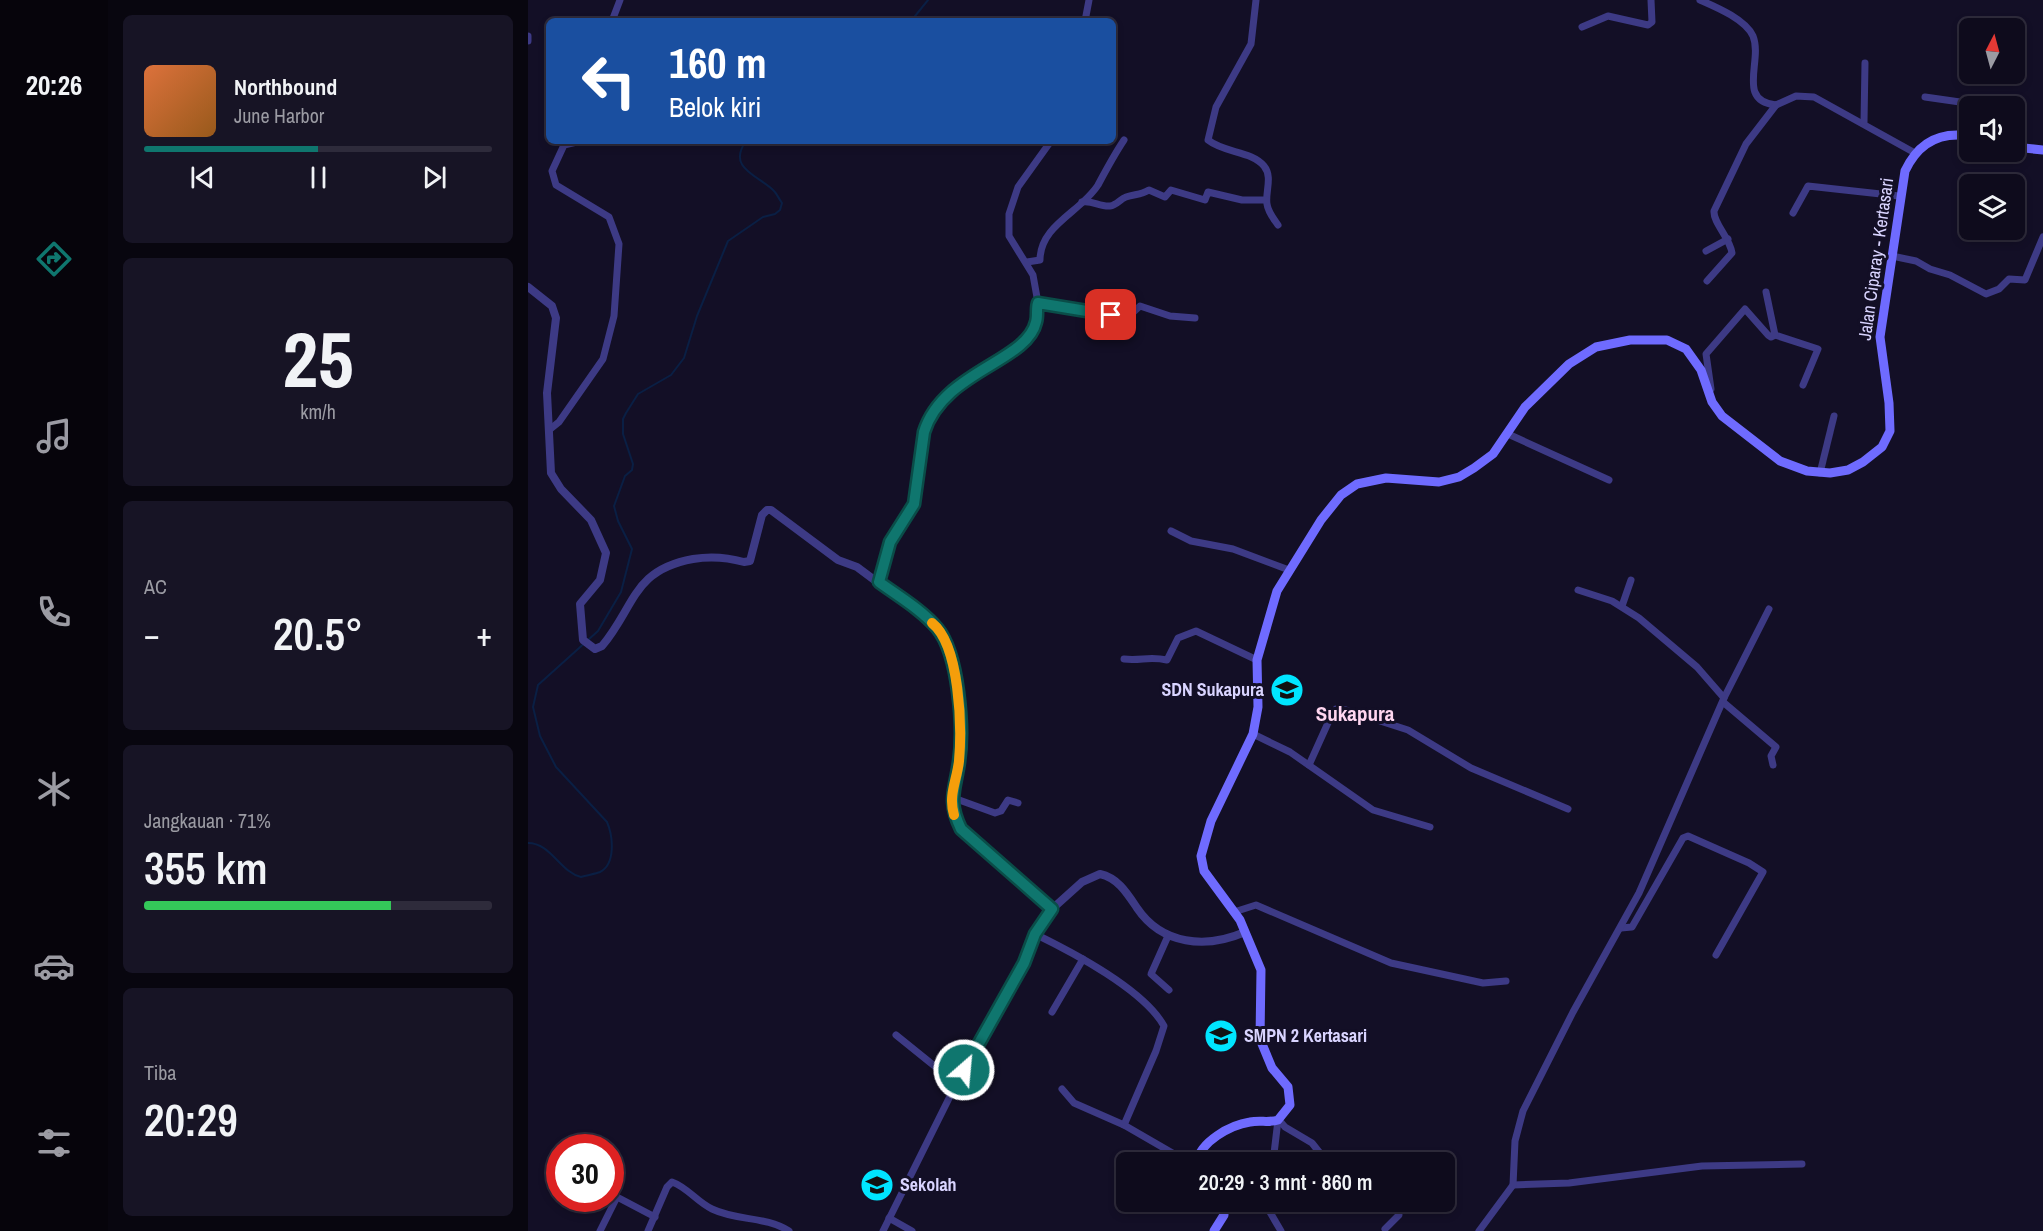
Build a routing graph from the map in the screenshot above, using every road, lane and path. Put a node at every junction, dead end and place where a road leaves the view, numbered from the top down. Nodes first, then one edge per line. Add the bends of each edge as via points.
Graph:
1 (620, 0) edge
2 (1089, 0) edge
3 (1256, 0) edge
4 (1651, 0) edge
5 (1700, 0) edge
6 (613, 18) edge
7 (1086, 18) edge
8 (1582, 27) dead end
9 (528, 36) edge
10 (528, 41) edge
11 (1865, 63) dead end
12 (1924, 97) dead end
13 (1959, 102) edge
14 (1776, 105) junction
15 (1864, 122) junction
16 (1959, 136) edge
17 (1124, 140) dead end
18 (568, 144) edge
19 (1049, 144) edge
20 (2025, 148) edge
21 (2043, 150) edge
22 (1915, 153) junction
23 (1899, 196) junction
24 (1266, 200) junction
25 (1082, 202) junction
26 (1793, 213) dead end
27 (1278, 225) dead end
28 (2043, 237) edge
29 (1728, 239) junction
30 (1706, 251) dead end
31 (1892, 256) junction
32 (1027, 262) junction
33 (1707, 280) dead end
34 (528, 287) edge
35 (1766, 292) dead end
36 (1038, 303) junction
37 (1195, 318) dead end
38 (1775, 335) junction
39 (1803, 385) dead end
40 (1709, 395) junction
41 (1834, 416) dead end
42 (549, 430) junction
43 (1508, 434) junction
44 (1820, 473) junction
45 (1609, 480) dead end
46 (1171, 531) dead end
47 (1289, 570) junction
48 (1631, 580) dead end
49 (879, 582) junction
50 (1578, 590) dead end
51 (1622, 606) junction
52 (1769, 609) dead end
53 (1124, 659) dead end
54 (1257, 660) junction
55 (1724, 700) junction
56 (1253, 734) junction
57 (1309, 765) junction
58 (1773, 765) dead end
59 (951, 797) junction
60 (1018, 803) dead end
61 (1568, 809) dead end
62 (1430, 827) dead end
63 (1052, 909) junction
64 (1234, 912) junction
65 (1621, 928) junction
66 (1245, 932) junction
67 (1035, 934) junction
68 (1168, 936) junction
69 (1716, 955) dead end
70 (1083, 959) junction
71 (1506, 981) dead end
72 (1169, 990) dead end
73 (1052, 1012) dead end
74 (896, 1035) dead end
75 (958, 1085) junction
76 (1062, 1089) dead end
77 (1279, 1120) junction
78 (1124, 1125) junction
79 (1171, 1152) edge
80 (1202, 1152) edge
81 (1274, 1152) edge
82 (1319, 1152) edge
83 (1802, 1164) dead end
84 (1513, 1185) junction
85 (1224, 1212) edge
86 (1270, 1212) edge
87 (1399, 1212) edge
88 (655, 1217) junction
89 (889, 1218) junction
90 (1385, 1229) dead end
91 (600, 1231) edge
92 (648, 1231) edge
93 (789, 1231) edge
94 (883, 1231) edge
95 (912, 1231) edge
96 (1214, 1231) edge
97 (1281, 1231) edge
98 (1479, 1231) edge

1 - 6 street
2 - 7 street
3 - 24 street via 1251,44 1216,107 1208,140 1264,166
4 - 8 street via 1652,22 1648,25 1608,16
5 - 14 street via 1719,8 1750,31 1755,45 1753,90 1760,100
9 - 10 street
11 - 15 street
12 - 13 street
14 - 15 street via 1807,95
14 - 29 street via 1746,144 1714,211 1715,221
15 - 22 street
16 - 22 main road via 1930,140
17 - 25 street via 1097,186
18 - 42 street via 564,145 552,171 556,185 609,217 619,244 614,316 603,359 559,422
19 - 32 street via 1024,177 1010,205 1009,236
20 - 21 main road
22 - 23 main road, Jalan Ciparay - Kertasari via 1905,171
23 - 26 street via 1808,186
23 - 31 main road, Jalan Ciparay - Kertasari
24 - 25 street via 1242,200 1208,192 1205,200 1171,190 1165,197 1149,189 1107,206
24 - 27 street
25 - 32 street via 1062,219 1041,246 1040,260
28 - 31 street via 2025,280 2009,279 2000,289 1986,294 1916,261
29 - 30 street
29 - 33 street via 1732,253
31 - 44 main road, Jalan Ciparay - Kertasari via 1880,337 1890,431 1882,447 1863,462 1841,472
32 - 36 street
34 - 42 street via 552,306 556,318 547,384
35 - 38 street
36 - 37 street via 1126,319 1140,306 1170,316
36 - 49 street via 1036,322 1026,339 962,381 940,402 928,421 914,504 890,542
38 - 39 street via 1818,349
38 - 40 street via 1768,335 1745,309 1706,354
40 - 43 main road, Jalan Ciparay - Kertasari via 1696,362 1678,344 1660,339 1615,343 1596,347 1556,375 1525,407
40 - 44 main road, Jalan Ciparay - Kertasari via 1727,421 1767,453 1796,468
41 - 44 street
42 - 49 street via 555,481 591,520 606,553 600,580 580,604 583,640 595,649 604,644 633,597 660,568 709,557 750,561 762,515 767,510 801,530 838,560
43 - 45 street
43 - 47 main road, Jalan Ciparay - Kertasari via 1493,454 1459,477 1429,482 1372,479 1348,489 1321,520
46 - 47 street via 1191,541 1214,543
47 - 54 main road, Jalan Ciparay - Kertasari via 1277,591
48 - 51 street
49 - 59 street via 936,626 946,641 962,724
50 - 51 street
51 - 55 street via 1698,667
52 - 55 street
53 - 54 street via 1139,661 1149,656 1167,660 1178,638 1196,631
54 - 56 main road, Jalan Ciparay - Kertasari via 1258,707
55 - 58 street via 1776,747 1771,756
55 - 65 street
56 - 57 street
56 - 64 main road, Jalan Ciparay - Kertasari via 1211,821 1201,856 1204,871
57 - 61 street via 1332,714 1342,709 1407,730 1471,768
57 - 62 street via 1373,810
59 - 60 street via 996,813 1008,800
59 - 63 street via 961,829
63 - 67 street
63 - 68 street via 1082,882 1100,874 1115,880 1143,916
64 - 66 main road, Jalan Ciparay - Kertasari
64 - 71 street via 1256,905 1391,963 1482,983
65 - 69 street via 1632,927 1683,838 1688,836 1763,872
65 - 84 street via 1572,1012 1523,1111 1515,1141
66 - 68 street via 1209,942
66 - 77 main road, Jalan Ciparay - Kertasari via 1263,980 1263,1047 1272,1068 1290,1092 1288,1110
67 - 70 street
67 - 75 street via 1024,963 975,1046
68 - 72 street via 1151,974
70 - 73 street
70 - 78 street via 1155,1013 1164,1026
74 - 75 street
75 - 89 street
76 - 78 street via 1074,1102
77 - 80 main road via 1250,1122 1206,1144
77 - 81 street
77 - 82 street
78 - 79 street
83 - 84 street via 1702,1166 1569,1183
84 - 98 street
85 - 96 main road
86 - 97 street
87 - 90 street
88 - 91 street via 617,1197
88 - 92 street
88 - 93 street via 672,1182 711,1209 770,1221
89 - 94 street
89 - 95 street

